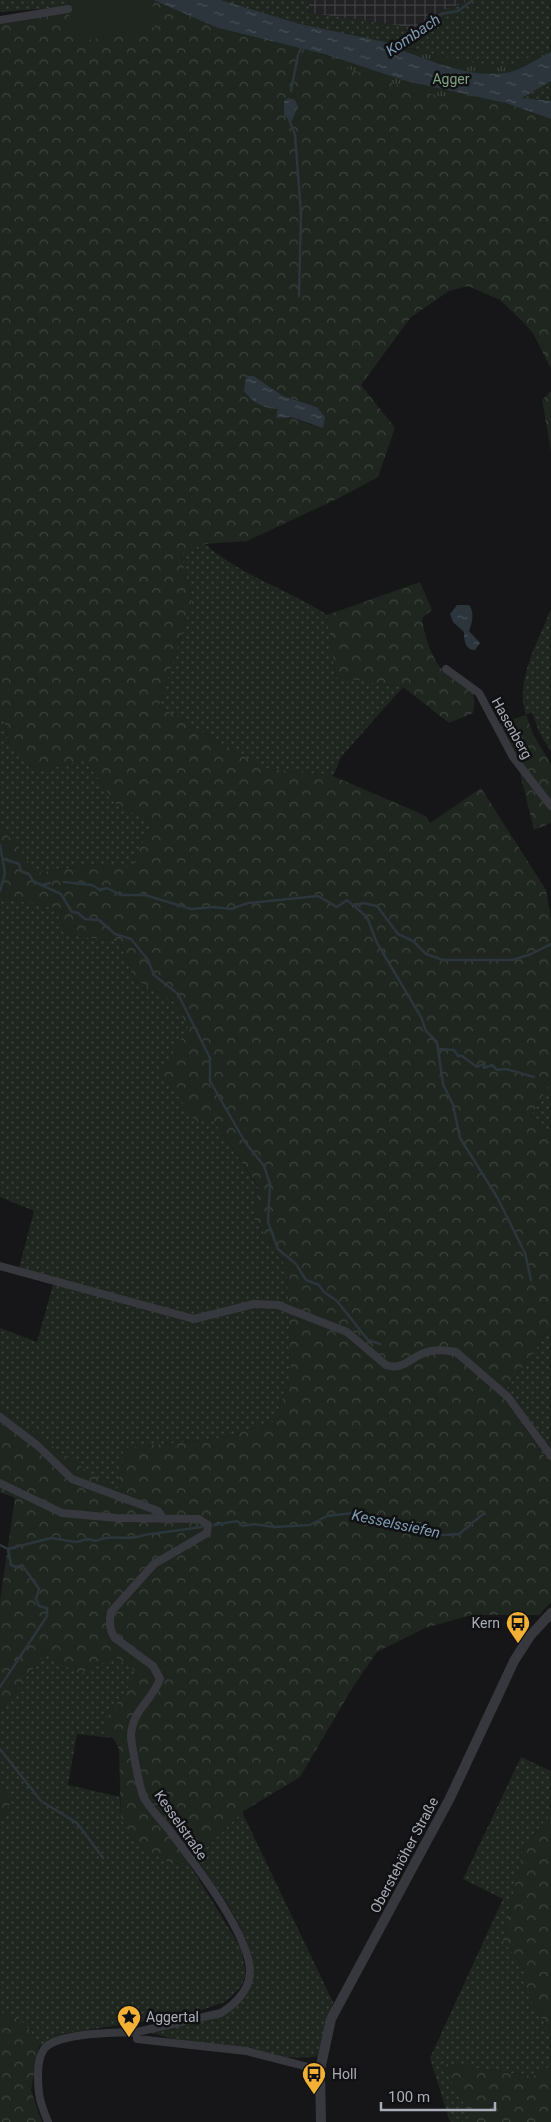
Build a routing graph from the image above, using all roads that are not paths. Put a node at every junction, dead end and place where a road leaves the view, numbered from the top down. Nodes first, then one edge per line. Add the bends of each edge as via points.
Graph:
1 (68, 10) dead end
2 (0, 20) edge
3 (446, 669) dead end
4 (551, 806) edge
5 (0, 1266) edge
6 (0, 1417) edge
7 (551, 1456) edge
8 (0, 1483) edge
9 (164, 1519) junction
10 (551, 1613) edge
11 (137, 2032) junction
12 (320, 2070) junction
13 (48, 2122) edge
14 (321, 2122) edge

1 - 2 street
3 - 4 street, Hasenberg via 479,693 513,757
5 - 7 street via 194,1319 254,1304 278,1306 347,1332 392,1367 408,1363 428,1351 456,1352 508,1397
6 - 9 street via 72,1478 158,1511
8 - 9 street, Kesselstraße via 62,1513
9 - 11 street, Kesselstraße via 199,1519 206,1522 208,1530 154,1564 110,1612 110,1627 115,1638 153,1666 160,1679 157,1689 135,1716 131,1736 144,1797 229,1918 245,1947 250,1973 242,1995 233,2006 221,2012
10 - 12 street, Oberstehöher Straße via 530,1636 514,1661 450,1798 331,2018
11 - 12 street via 137,2039 246,2051
11 - 13 street via 72,2037 49,2044 44,2049 38,2060 38,2098
12 - 14 street, Oberstehöher Straße

